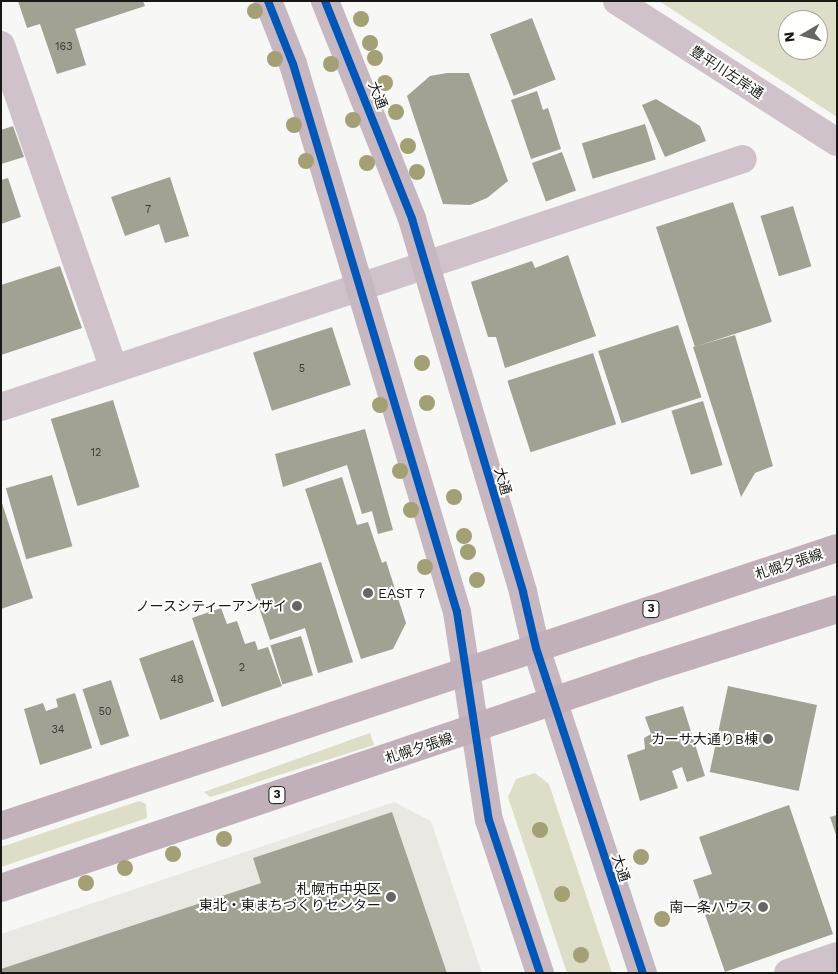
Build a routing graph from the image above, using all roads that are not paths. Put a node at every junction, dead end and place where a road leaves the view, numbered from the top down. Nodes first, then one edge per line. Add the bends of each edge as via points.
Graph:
1 (268, 1) edge
2 (325, 1) edge
3 (617, 1) edge
4 (1, 45) edge
5 (837, 142) edge
6 (743, 159) dead end
7 (427, 265) junction
8 (360, 286) junction
9 (114, 369) junction
10 (1, 407) edge
11 (837, 548) edge
12 (837, 609) edge
13 (536, 648) junction
14 (466, 672) junction
15 (553, 703) junction
16 (476, 729) junction
17 (1, 826) edge
18 (1, 888) edge
19 (837, 956) edge
20 (540, 973) edge
21 (643, 973) edge
22 (788, 973) edge

1 - 8 street via 293,64
2 - 7 street, 大通
3 - 5 street, 豊平川左岸通
4 - 9 street
6 - 7 street
7 - 8 street
7 - 13 street, 大通 via 523,592
8 - 9 street
8 - 14 street via 457,612
9 - 10 street
11 - 13 main road, 札幌夕張線 / 3
12 - 15 main road, 札幌夕張線 / 3
13 - 14 main road, 札幌夕張線 / 3
13 - 15 street, 大通
14 - 16 street
14 - 17 main road, 札幌夕張線 / 3
15 - 16 main road, 札幌夕張線 / 3
15 - 21 street, 大通
16 - 18 main road, 札幌夕張線 / 3
16 - 20 street via 490,820
19 - 22 street

